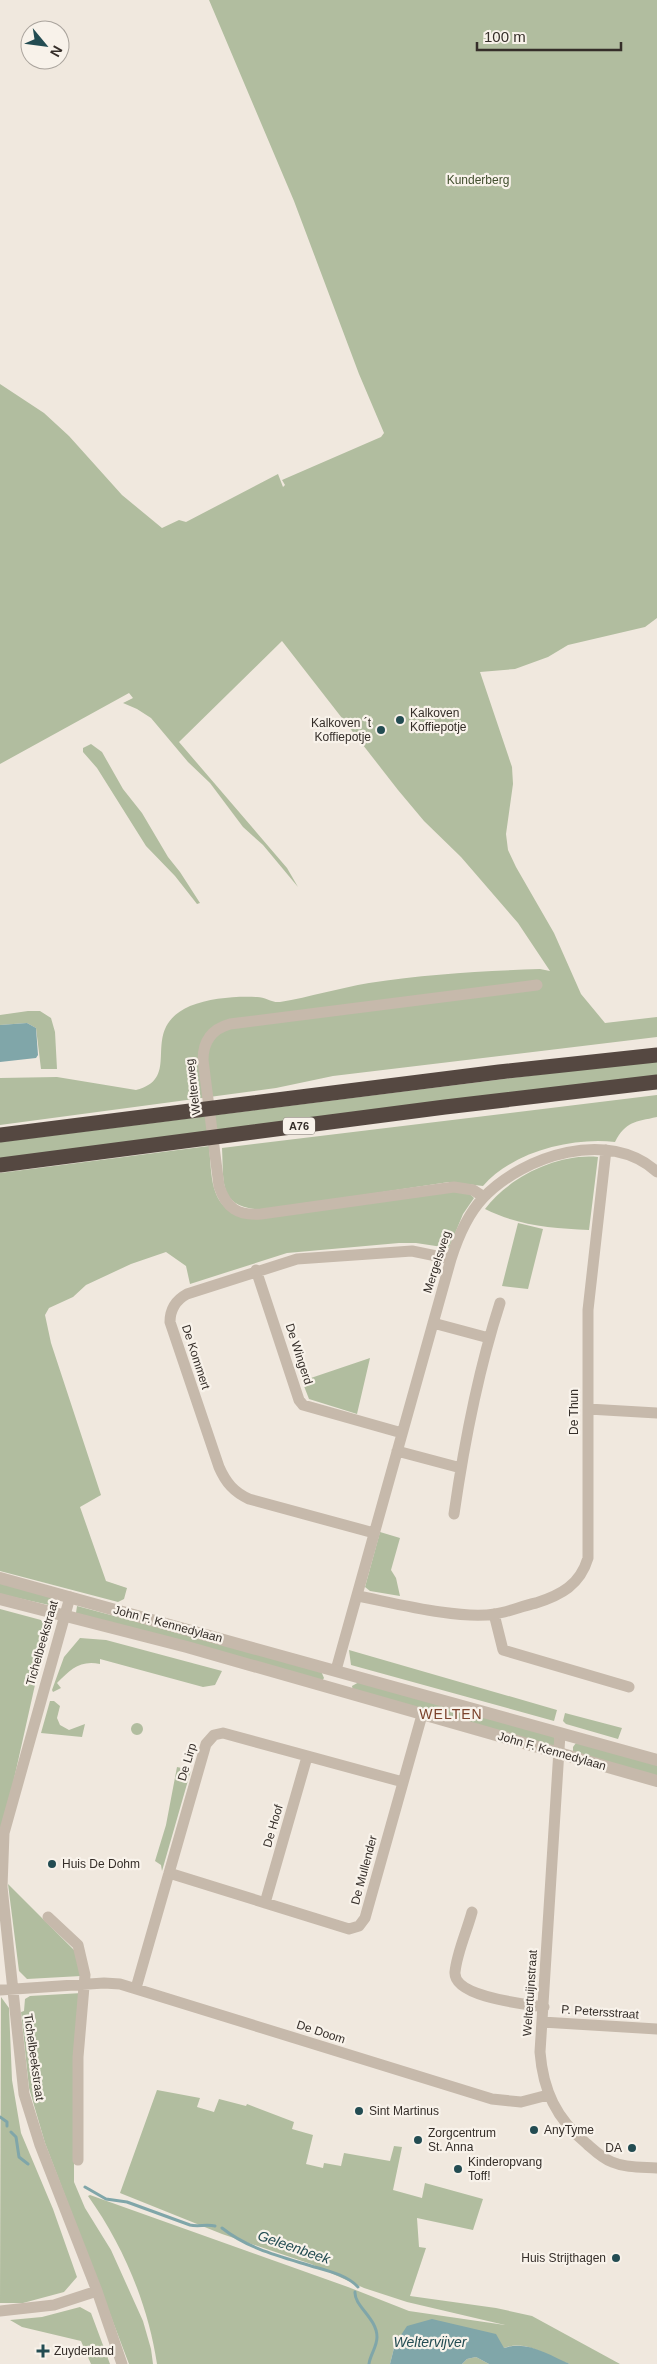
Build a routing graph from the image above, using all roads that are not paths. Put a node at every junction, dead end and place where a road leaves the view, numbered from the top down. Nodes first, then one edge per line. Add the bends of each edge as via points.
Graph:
1 (537, 985) dead end
2 (657, 1055) edge
3 (657, 1082) edge
4 (0, 1135) edge
5 (606, 1150) junction
6 (0, 1165) edge
7 (657, 1172) edge
8 (484, 1197) junction
9 (450, 1259) junction
10 (256, 1270) junction
11 (500, 1303) dead end
12 (433, 1323) junction
13 (489, 1338) junction
14 (588, 1409) junction
15 (657, 1413) edge
16 (402, 1433) junction
17 (397, 1451) junction
18 (461, 1468) junction
19 (454, 1514) dead end
20 (374, 1533) junction
21 (0, 1578) edge
22 (358, 1596) junction
23 (70, 1597) junction
24 (0, 1599) edge
25 (494, 1614) junction
26 (64, 1615) junction
27 (336, 1670) junction
28 (628, 1687) dead end
29 (331, 1690) junction
30 (422, 1715) junction
31 (560, 1734) junction
32 (558, 1752) junction
33 (307, 1757) junction
34 (657, 1760) edge
35 (657, 1781) edge
36 (403, 1782) junction
37 (169, 1874) junction
38 (265, 1903) junction
39 (472, 1912) dead end
40 (48, 1917) dead end
41 (86, 1985) junction
42 (136, 1988) junction
43 (6, 1990) edge
44 (544, 2007) junction
45 (542, 2022) junction
46 (657, 2029) edge
47 (548, 2095) junction
48 (78, 2160) dead end
49 (657, 2168) edge
50 (97, 2291) junction
51 (0, 2311) edge
52 (122, 2364) edge

1 - 8 street, Welterweg via 226,1025 206,1040 202,1052 221,1193 228,1206 235,1210 248,1214 454,1187 473,1190
2 - 4 highway, A76
3 - 6 highway, A76
5 - 7 street, Mergelsweg via 633,1155
5 - 8 street, Mergelsweg via 572,1153 540,1161 510,1176
5 - 14 street, De Thun via 588,1310
8 - 9 street, Mergelsweg via 467,1220
9 - 10 street, De Kommert via 412,1251 297,1259
9 - 12 street, Mergelsweg
10 - 16 street, De Wingerd via 303,1405
10 - 20 street, De Kommert via 182,1297 175,1303 170,1317 224,1480 249,1499
11 - 13 street
12 - 13 street
12 - 16 street, Mergelsweg
13 - 18 street
14 - 15 street
14 - 25 street, De Thun via 588,1558 583,1571 569,1588 554,1597
16 - 17 street, Mergelsweg
17 - 18 street
17 - 20 street, Mergelsweg
18 - 19 street
20 - 22 street, Mergelsweg
21 - 23 street, John F. Kennedylaan
22 - 25 street, De Thun via 466,1615
22 - 27 street, Mergelsweg
23 - 26 street, Tichelbeekstraat
23 - 27 street, John F. Kennedylaan
24 - 26 street, John F. Kennedylaan
25 - 28 street via 503,1650
26 - 29 street, John F. Kennedylaan
26 - 43 street, Tichelbeekstraat via 4,1833 2,1887
27 - 29 street
27 - 31 street, John F. Kennedylaan
29 - 30 street, John F. Kennedylaan
30 - 32 street, John F. Kennedylaan
30 - 36 street, De Mullender
31 - 32 street, Weltertuijnstraat
31 - 34 street, John F. Kennedylaan
32 - 35 street, John F. Kennedylaan
32 - 44 street, Weltertuijnstraat
33 - 36 street, De Lirp
33 - 37 street, De Lirp via 223,1733 211,1737 206,1744
33 - 38 street, De Hoof
36 - 38 street, De Mullender via 365,1918 359,1926 349,1929
37 - 38 street, De Mullender
37 - 42 street, De Lirp
39 - 44 street via 455,1973 460,1985 491,1997
40 - 41 street via 78,1945
41 - 42 street, De Doom via 120,1984
41 - 43 street, De Doom
41 - 48 street via 78,2057
42 - 47 street, De Doom via 492,2099 520,2102
43 - 50 street, Tichelbeekstraat via 25,2100
44 - 45 street, Weltertuijnstraat
45 - 46 street, P. Petersstraat
45 - 47 street, Weltertuijnstraat via 542,2077
47 - 49 street, Weltertuijnstraat via 566,2125 601,2156 632,2168
50 - 51 street via 54,2305
50 - 52 street, Tichelbeekstraat

